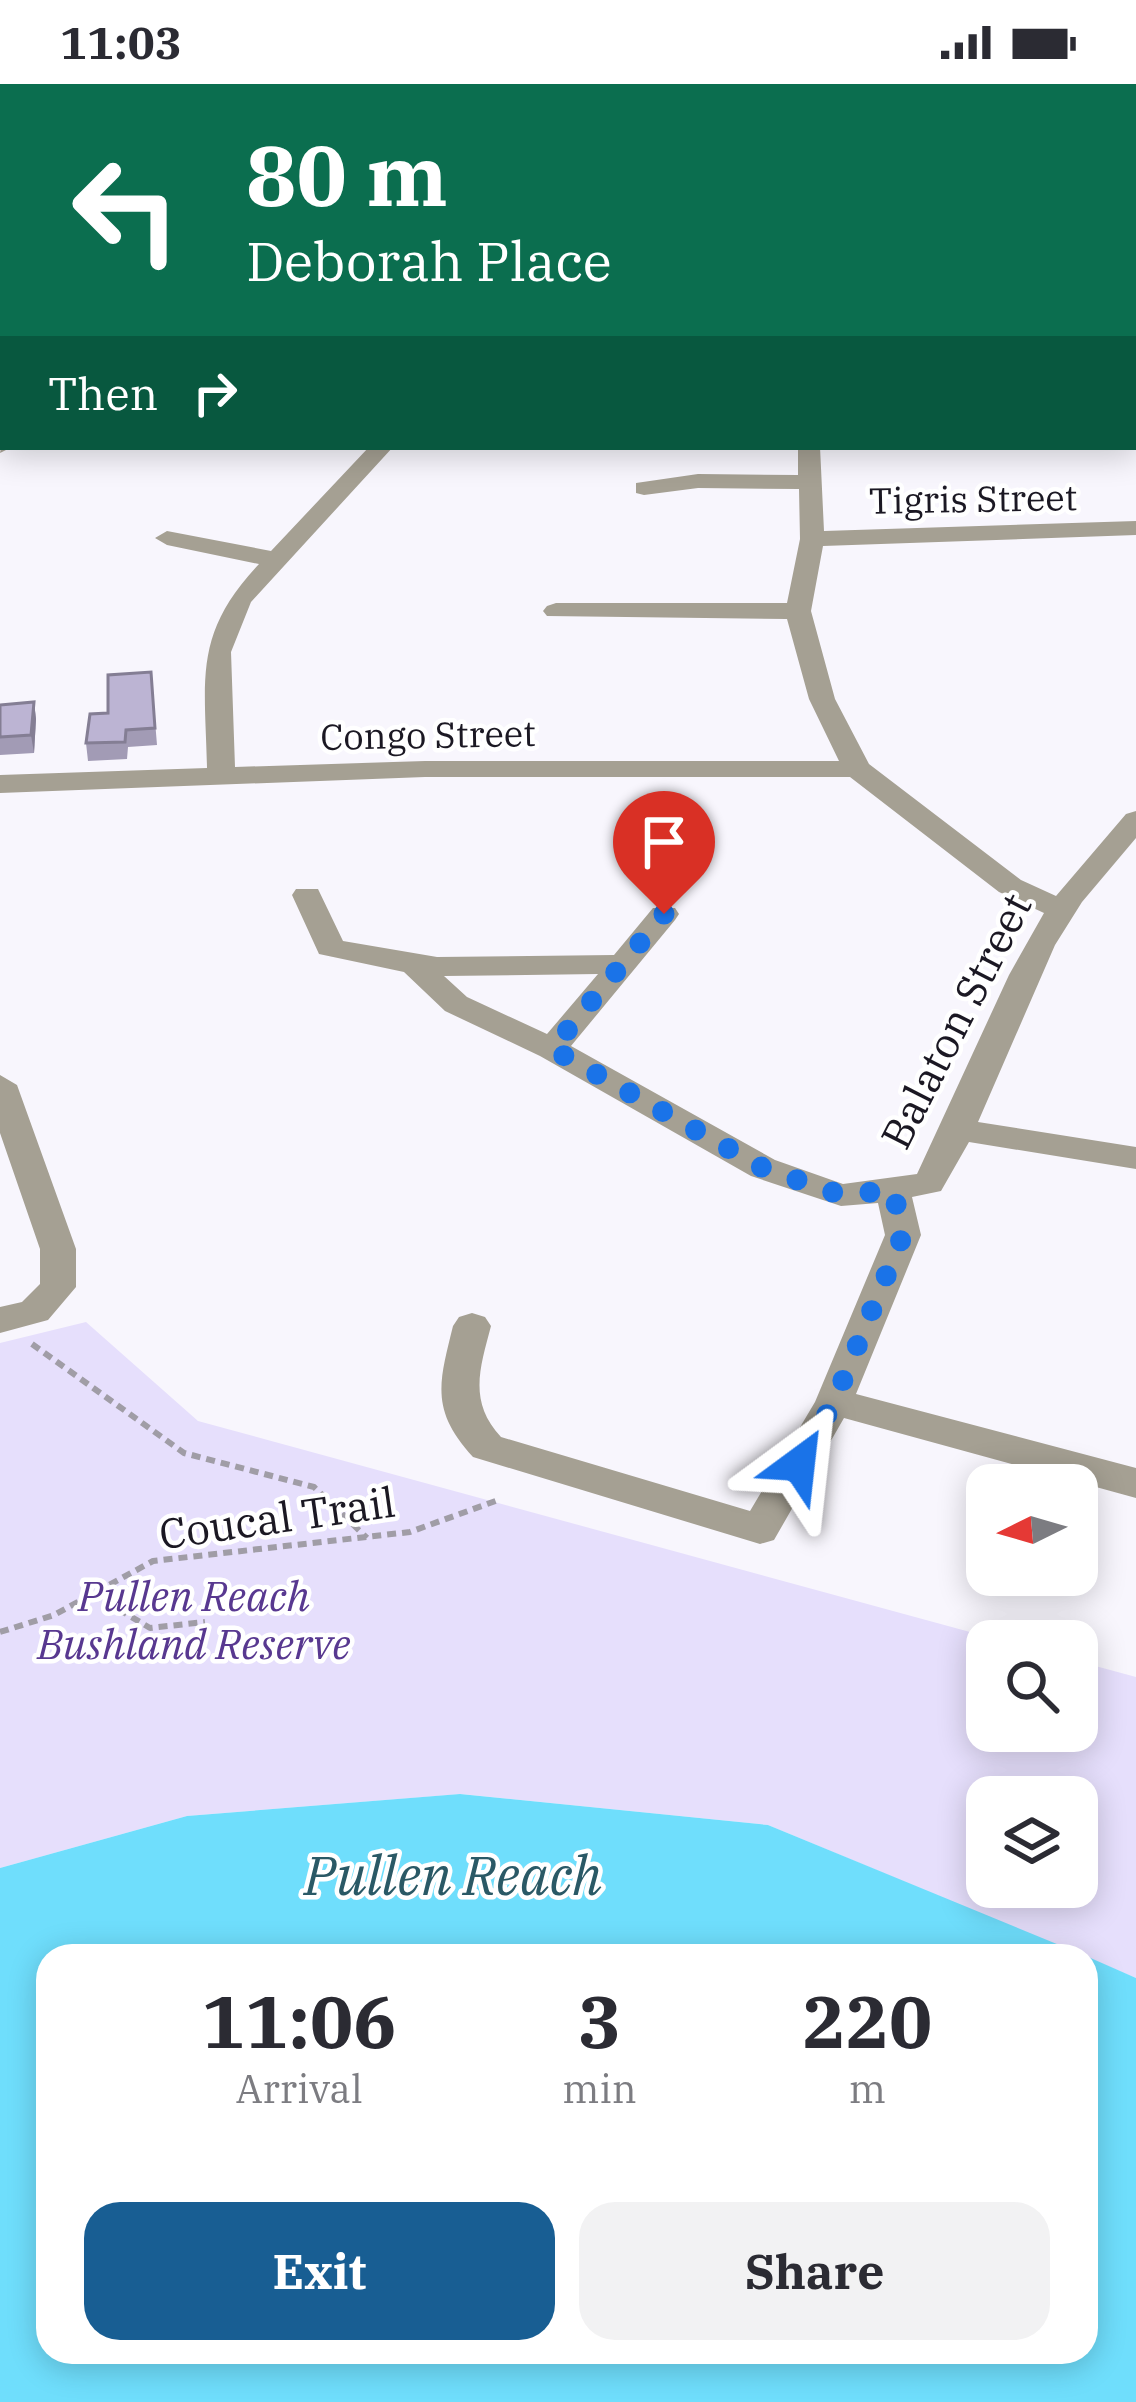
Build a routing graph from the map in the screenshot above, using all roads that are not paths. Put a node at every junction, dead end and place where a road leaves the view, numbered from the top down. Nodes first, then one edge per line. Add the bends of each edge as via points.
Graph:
1 (379, 450) edge
2 (809, 450) edge
3 (809, 482) junction
4 (644, 488) dead end
5 (1136, 528) edge
6 (167, 538) dead end
7 (812, 539) junction
8 (277, 560) junction
9 (556, 611) dead end
10 (798, 611) junction
11 (857, 769) junction
12 (220, 774) junction
13 (0, 784) edge
14 (1136, 820) edge
15 (308, 895) dead end
16 (1060, 910) junction
17 (664, 914) dead end
18 (412, 963) junction
19 (622, 964) junction
20 (552, 1049) junction
21 (0, 1085) edge
22 (961, 1130) junction
23 (1136, 1158) edge
24 (893, 1190) junction
25 (472, 1326) dead end
26 (9, 1327) edge
27 (834, 1402) junction
28 (1136, 1483) edge

1 - 8 street
2 - 3 street
3 - 4 street
3 - 7 street
5 - 7 street, Tigris Street
6 - 8 street
7 - 10 street
8 - 12 street via 239,600 218,652
9 - 10 street
10 - 11 street via 822,700
11 - 12 street, Congo Street
11 - 16 street via 1010,886
12 - 13 street, Congo Street
14 - 16 street, Balaton Street
15 - 18 street via 330,947
16 - 22 street, Balaton Street
17 - 19 street
18 - 19 street
18 - 20 street via 456,1004
19 - 20 street
20 - 24 street via 763,1168 841,1195
21 - 26 street via 58,1249 58,1287
22 - 23 street
22 - 24 street, Balaton Street via 929,1183
24 - 27 street, Balaton Street via 903,1235
25 - 27 street, Balaton Street via 458,1410 487,1447 760,1529
27 - 28 street

